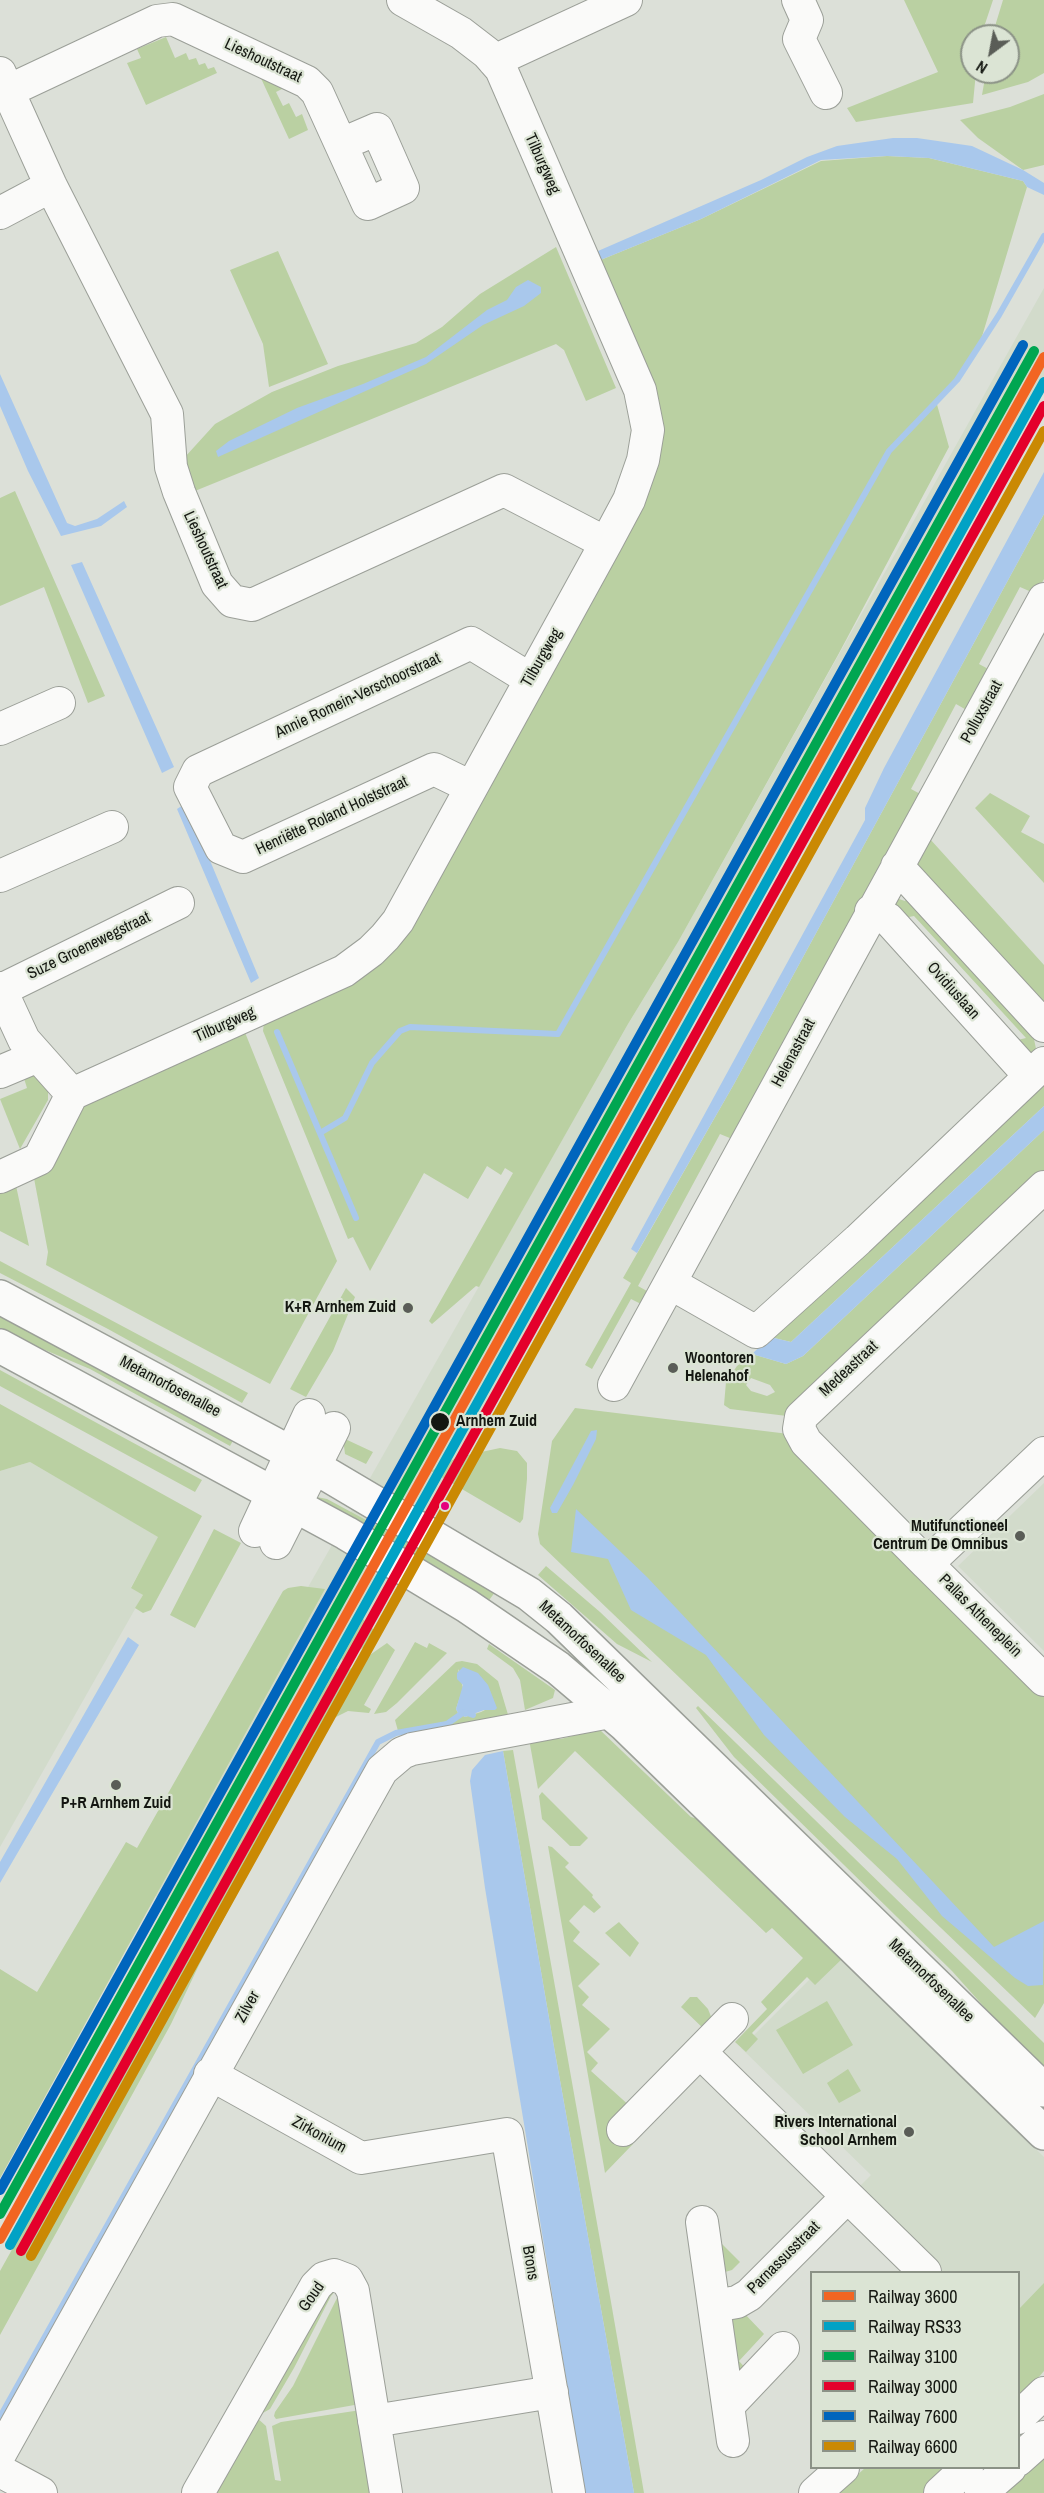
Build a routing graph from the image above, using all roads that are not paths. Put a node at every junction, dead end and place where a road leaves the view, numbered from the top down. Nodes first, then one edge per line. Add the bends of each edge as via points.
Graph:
1 (403, 0) edge
2 (626, 0) edge
3 (798, 0) edge
4 (194, 12) edge
5 (494, 61) junction
6 (4, 82) edge
7 (826, 93) dead end
8 (342, 144) dead end
9 (51, 186) junction
10 (0, 213) edge
11 (606, 543) junction
12 (1044, 599) edge
13 (530, 679) junction
14 (59, 703) dead end
15 (0, 729) edge
16 (190, 787) joint
17 (471, 787) junction
18 (920, 825) joint
19 (112, 827) dead end
20 (897, 866) junction
21 (0, 876) edge
22 (178, 903) dead end
23 (871, 911) junction
24 (0, 989) edge
25 (1044, 1026) edge
26 (38, 1056) junction
27 (1037, 1070) edge
28 (0, 1072) edge
29 (72, 1094) junction
30 (11, 1172) edge
31 (1044, 1187) edge
32 (670, 1283) junction
33 (0, 1297) edge
34 (0, 1346) edge
35 (614, 1385) dead end
36 (322, 1422) dead end
37 (1044, 1453) edge
38 (303, 1460) junction
39 (283, 1498) junction
40 (265, 1537) dead end
41 (927, 1564) junction
42 (1044, 1680) edge
43 (609, 1712) junction
44 (732, 2019) dead end
45 (700, 2052) junction
46 (210, 2074) junction
47 (1044, 2090) edge
48 (623, 2130) dead end
49 (1044, 2133) edge
50 (507, 2134) joint
51 (840, 2189) junction
52 (702, 2222) dead end
53 (924, 2271) edge
54 (712, 2296) junction
55 (783, 2348) dead end
56 (552, 2392) junction
57 (1044, 2393) edge
58 (728, 2406) junction
59 (1020, 2416) edge
60 (374, 2421) junction
61 (1044, 2437) edge
62 (733, 2441) dead end
63 (0, 2454) edge
64 (1020, 2458) edge
65 (842, 2469) edge
66 (966, 2469) edge
67 (1009, 2469) edge
68 (0, 2471) edge
69 (41, 2493) edge
70 (198, 2493) edge
71 (386, 2493) edge
72 (569, 2493) edge
73 (815, 2493) edge
74 (940, 2493) edge
75 (981, 2493) edge

1 - 5 street, Tilburgweg via 461,33
2 - 5 street
3 - 7 street via 807,20 799,39
4 - 6 street, Lieshoutstraat via 157,21
4 - 8 street, Lieshoutstraat via 203,35 307,82 317,92
5 - 11 street, Tilburgweg via 501,69 640,390 648,430 644,460
6 - 9 street, Lieshoutstraat
9 - 10 street
9 - 11 street, Lieshoutstraat via 167,414 171,467 179,492 218,585 232,601 252,605 504,490
11 - 13 street, Tilburgweg
12 - 18 street, Polluxstraat
13 - 16 street, Annie Romein-Verschoorstraat via 471,643 198,771
13 - 17 street, Tilburgweg
14 - 15 street
16 - 17 street, Henriëtte Roland Holststraat via 221,848 243,857 434,769
17 - 29 street, Tilburgweg via 398,921 372,951 344,971
18 - 20 street, Helenastraat
19 - 21 street
20 - 23 street, Helenastraat
20 - 25 street
22 - 24 street, Suze Groenewegstraat
23 - 27 street, Ovidiuslaan via 888,920
23 - 32 street, Helenastraat
24 - 26 street via 24,1040
26 - 28 street
26 - 29 street
27 - 32 street via 756,1332
29 - 30 street via 39,1159
31 - 41 street, Medeastraat via 801,1417 799,1429 806,1442
32 - 35 street, Helenastraat
33 - 38 main road, Metamorfosenallee
34 - 39 main road, Metamorfosenallee
36 - 38 street
37 - 41 street, Pallas Atheneplein
38 - 39 street
38 - 47 main road, Metamorfosenallee via 510,1582 559,1618
39 - 40 street
39 - 43 main road, Metamorfosenallee via 467,1606 558,1668
41 - 42 street, Pallas Atheneplein
43 - 46 street, Zilver via 412,1749 395,1758 382,1770
43 - 49 main road, Metamorfosenallee
44 - 45 street
45 - 48 street
45 - 51 street
46 - 50 street, Zirkonium via 361,2158
46 - 63 street, Zilver
50 - 56 street, Brons
51 - 53 street
51 - 54 street, Parnassusstraat via 749,2295 737,2302
52 - 54 street
54 - 58 street
55 - 58 street
56 - 60 street
56 - 72 street, Brons
57 - 59 street
58 - 62 street
60 - 70 street, Goud via 353,2291 347,2280 334,2275 324,2278
60 - 71 street, Goud
61 - 64 street
65 - 73 street
66 - 74 street
67 - 75 street
68 - 69 street

